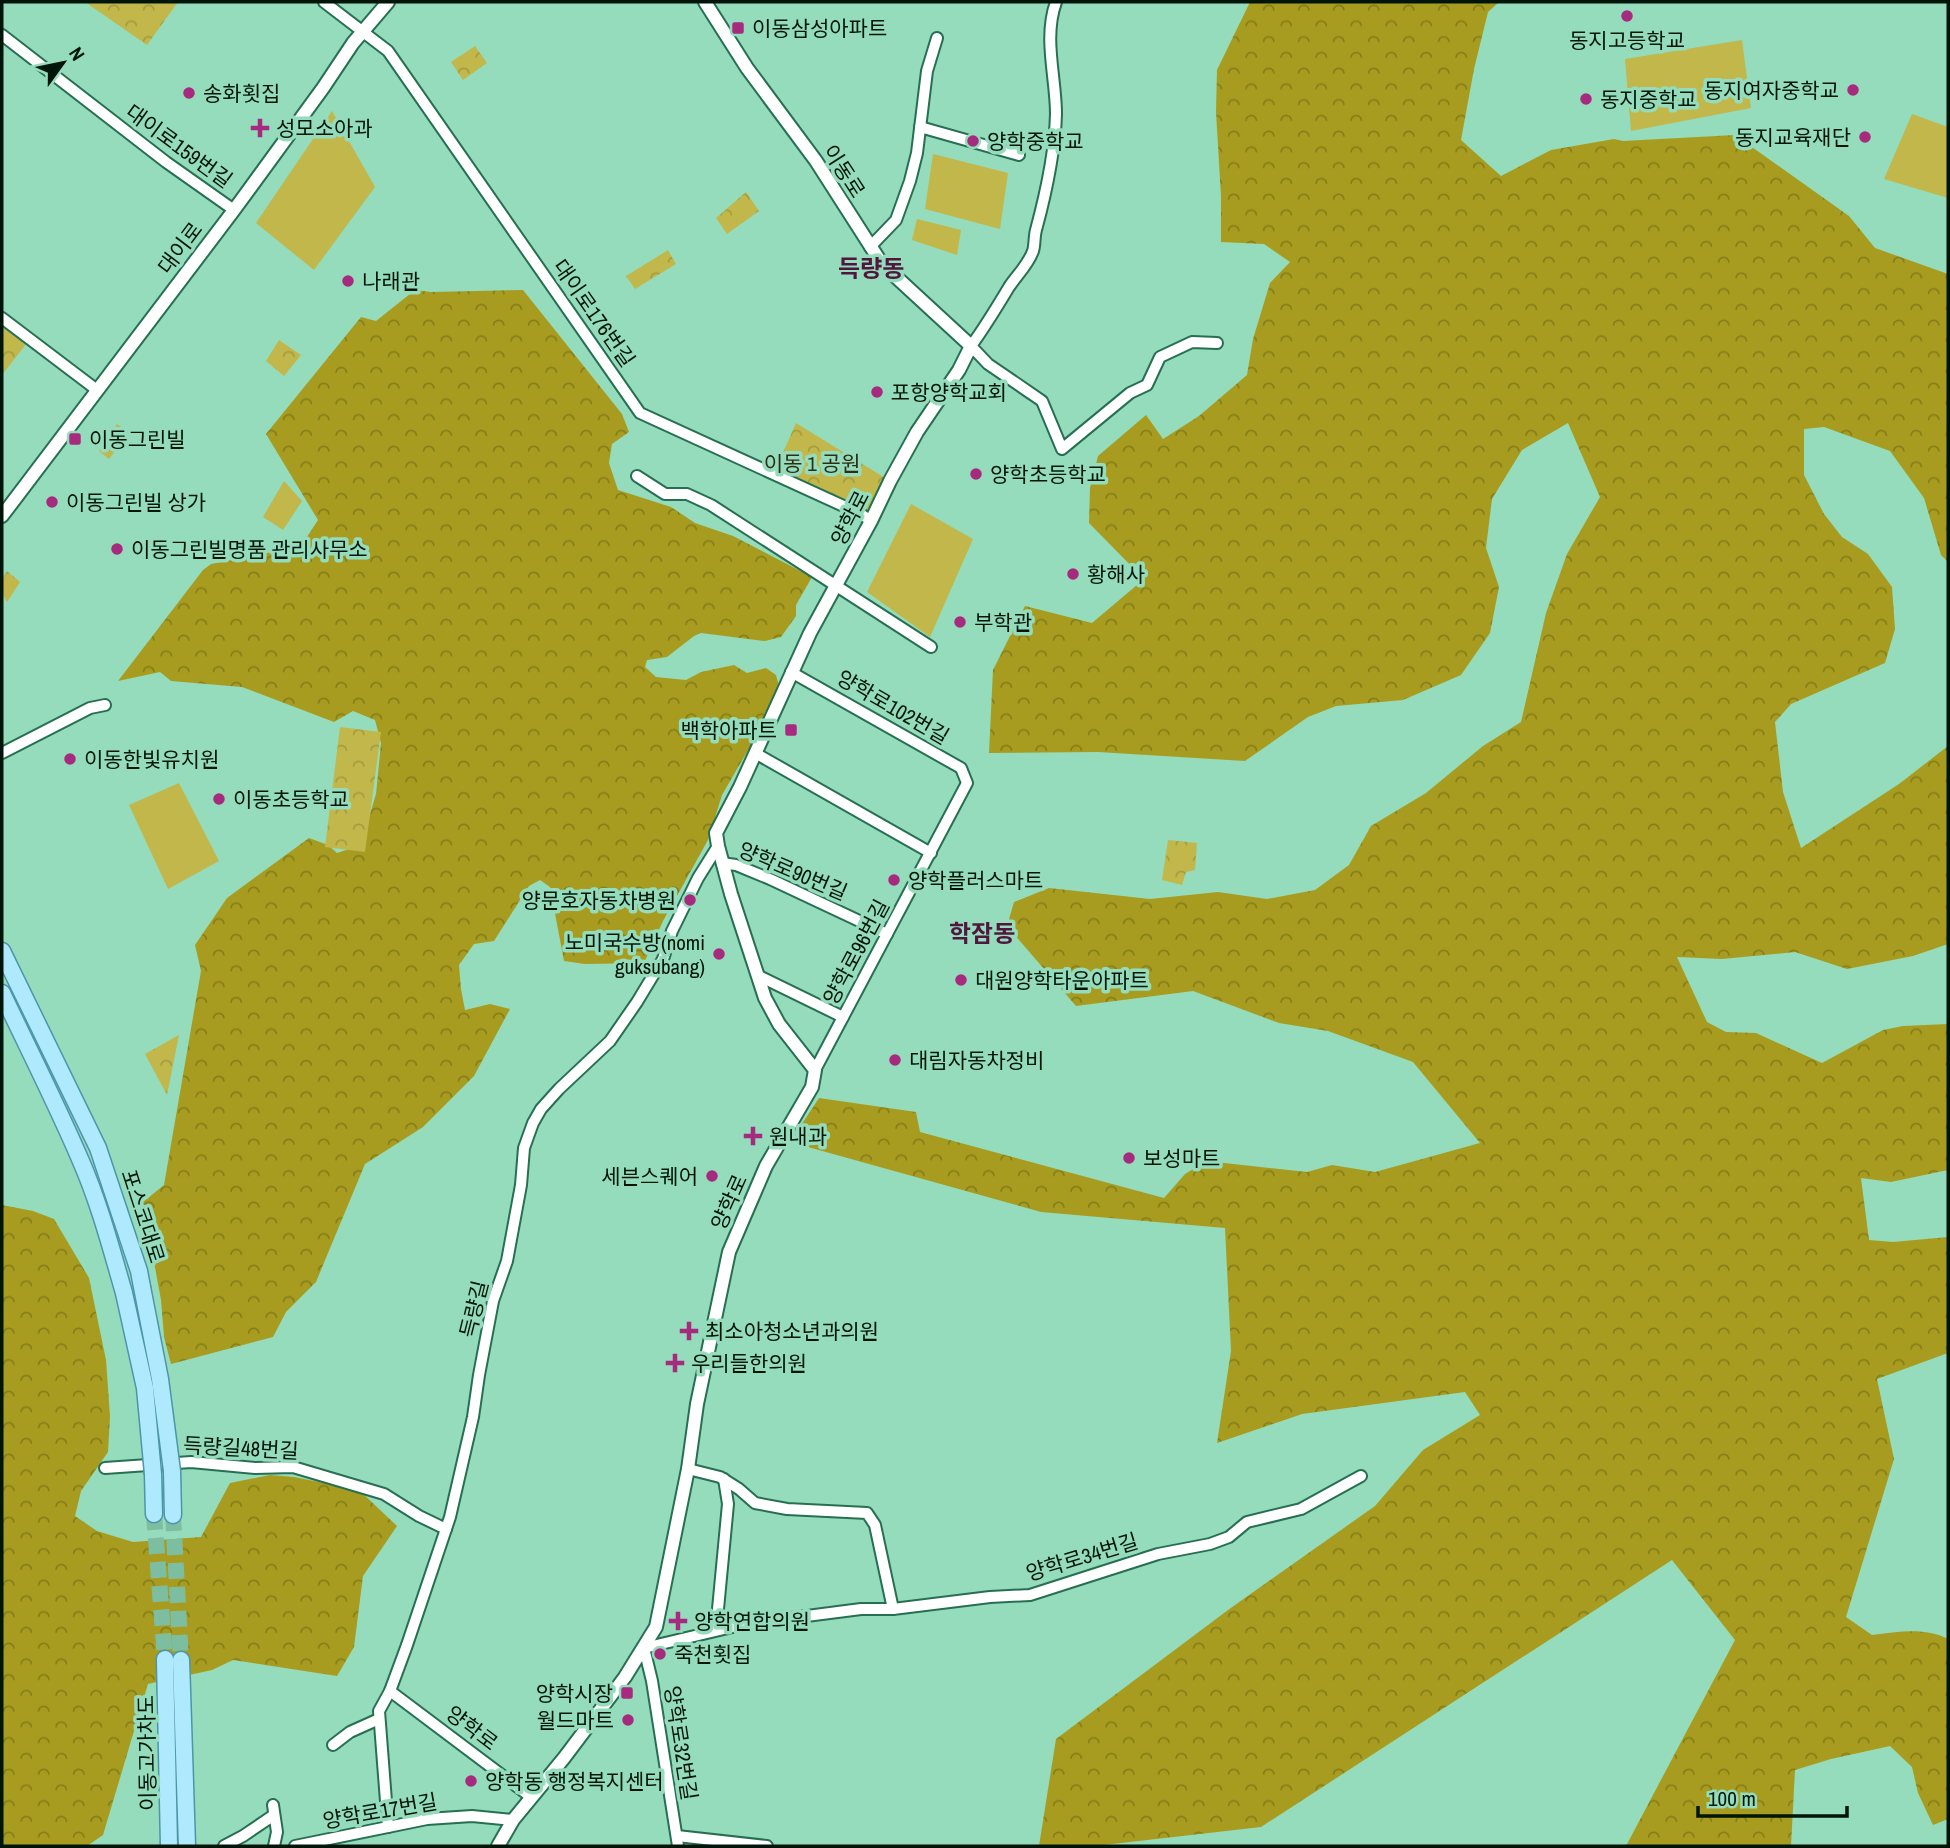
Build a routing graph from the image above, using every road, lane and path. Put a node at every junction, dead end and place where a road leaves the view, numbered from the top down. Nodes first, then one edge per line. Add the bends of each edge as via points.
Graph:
1 (324, 2) edge
2 (388, 2) edge
3 (705, 2) edge
4 (1056, 2) edge
5 (363, 31) junction
6 (2, 35) edge
7 (937, 38) dead end
8 (920, 127) junction
9 (1019, 155) dead end
10 (234, 210) junction
11 (870, 247) junction
12 (2, 318) edge
13 (1217, 343) dead end
14 (971, 346) junction
15 (97, 390) junction
16 (637, 476) dead end
17 (2, 516) edge
18 (871, 521) junction
19 (836, 586) junction
20 (931, 647) dead end
21 (791, 672) junction
22 (104, 705) dead end
23 (2, 753) edge
24 (755, 753) junction
25 (967, 783) joint
26 (718, 846) junction
27 (931, 853) junction
28 (722, 863) junction
29 (887, 934) junction
30 (2, 951) edge
31 (759, 976) junction
32 (2, 993) edge
33 (843, 1017) junction
34 (815, 1070) junction
35 (105, 1468) dead end
36 (688, 1469) junction
37 (1361, 1476) dead end
38 (724, 1479) junction
39 (154, 1514) tunnel mouth
40 (173, 1515) tunnel mouth
41 (446, 1529) junction
42 (893, 1609) junction
43 (716, 1630) junction
44 (643, 1647) junction
45 (390, 1691) junction
46 (379, 1719) junction
47 (333, 1745) dead end
48 (531, 1797) junction
49 (513, 1820) junction
50 (388, 1827) junction
51 (678, 1841) edge
52 (169, 1846) edge
53 (187, 1846) edge
54 (224, 1846) edge
55 (275, 1846) edge
56 (295, 1846) edge
57 (498, 1846) edge
58 (767, 1846) edge

1 - 5 street, 대이로176번길
2 - 5 street, 대이로
3 - 11 street, 이동로
4 - 14 street, 양학로 via 1050,49 1056,114 1034,250
5 - 10 street, 대이로
5 - 18 street, 대이로176번길 via 388,51 640,413
6 - 10 street, 대이로159번길
7 - 8 street via 927,71
8 - 9 street
8 - 11 street via 917,153 896,220
10 - 15 street, 대이로
11 - 14 street, 이동로 via 882,264
12 - 15 street
13 - 14 street via 1192,342 1160,357 1147,385 1130,393 1062,449 1042,401 988,364
14 - 18 street, 양학로 via 917,432
15 - 17 street, 대이로
16 - 19 street via 665,494 687,494 710,505
18 - 19 street, 양학로
19 - 20 street
19 - 21 street, 양학로
21 - 24 street, 양학로
21 - 25 street, 양학로102번길 via 961,768
22 - 23 street
24 - 26 street, 양학로 via 716,833
24 - 27 street
25 - 27 street, 양학로96번길
26 - 28 street, 양학로
26 - 41 street, 득량길 via 637,1002 610,1041 559,1089 533,1123 524,1148 507,1261 494,1301
27 - 29 street, 양학로96번길
28 - 29 street, 양학로90번길 via 770,879
28 - 31 street, 양학로
29 - 33 street, 양학로96번길
30 - 40 main road, 포스코대로, bridge via 98,1148 135,1259 160,1379
31 - 33 street
31 - 34 street, 양학로 via 779,1024
32 - 39 main road, 포스코대로, bridge via 81,1160 124,1293 145,1388
33 - 34 street, 양학로96번길
34 - 36 street, 양학로 via 811,1087 766,1166 729,1252 696,1404
35 - 41 street, 득량길48번길 via 191,1462 293,1467 384,1494
36 - 38 street
36 - 44 street, 양학로 via 656,1627
37 - 42 street, 양학로34번길 via 1301,1509 1247,1522 1229,1537 1210,1544 1158,1554 1030,1595
38 - 42 street via 755,1503 867,1513 875,1525
38 - 43 street via 728,1503
41 - 45 street, 득량길
42 - 43 street, 양학로34번길 via 861,1609
43 - 44 street, 양학로34번길
44 - 48 street, 양학로
44 - 51 street, 양학로32번길
45 - 46 street, 득량길
45 - 48 street, 양학로
46 - 47 street
46 - 50 street, 득량길
48 - 49 street, 양학로
49 - 50 street, 양학로17번길 via 472,1816
49 - 57 street, 양학로
50 - 56 street, 양학로17번길
51 - 58 street
52 - 53 main road, 이동고가차도 via 173,1660
54 - 55 street via 273,1810

